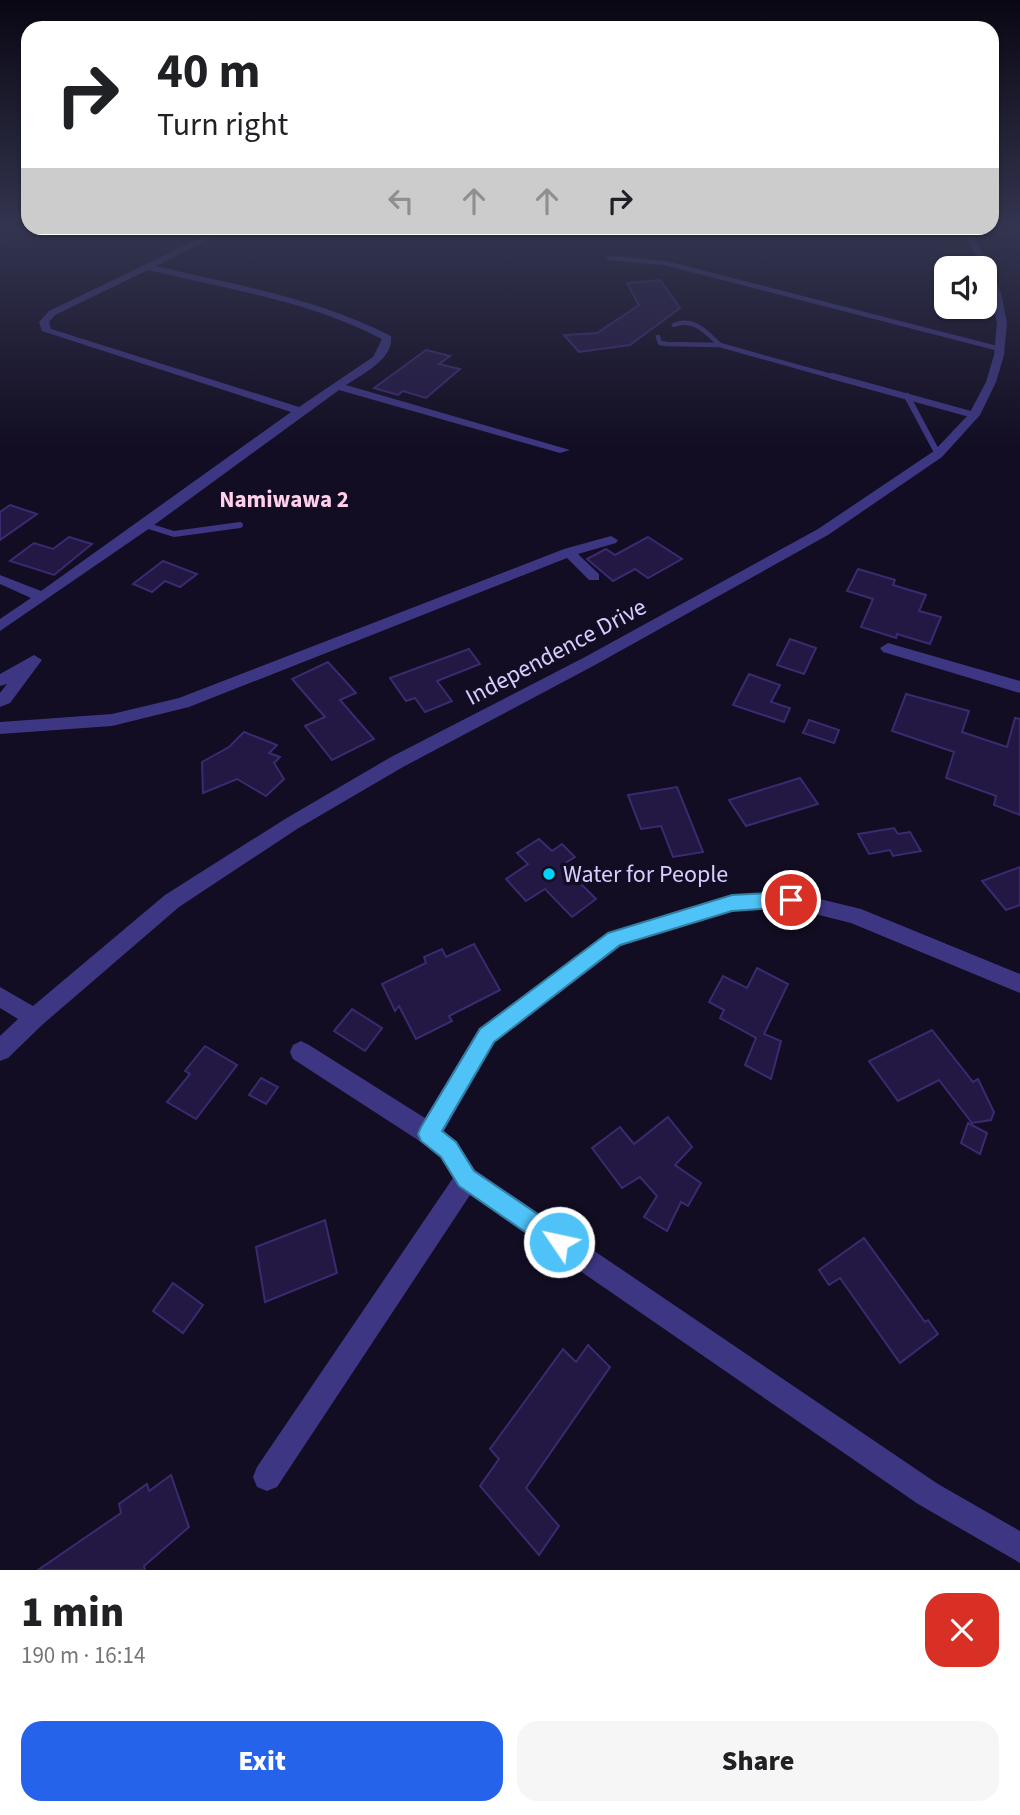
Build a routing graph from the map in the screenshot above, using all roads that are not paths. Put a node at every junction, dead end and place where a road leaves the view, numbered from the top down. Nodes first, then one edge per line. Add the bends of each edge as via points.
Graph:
1 (76, 301) edge
2 (285, 301) edge
3 (814, 301) edge
4 (998, 301) edge
5 (674, 325) dead end
6 (659, 337) dead end
7 (720, 345) junction
8 (1000, 349) junction
9 (337, 386) junction
10 (907, 396) junction
11 (300, 411) junction
12 (974, 415) junction
13 (564, 450) dead end
14 (938, 454) junction
15 (145, 525) junction
16 (240, 526) dead end
17 (611, 540) dead end
18 (569, 551) junction
19 (594, 577) dead end
20 (0, 579) edge
21 (42, 597) junction
22 (0, 626) edge
23 (888, 648) dead end
24 (0, 681) edge
25 (1020, 687) edge
26 (0, 701) edge
27 (0, 728) edge
28 (1020, 984) edge
29 (0, 997) edge
30 (34, 1018) junction
31 (0, 1051) edge
32 (301, 1052) dead end
33 (429, 1134) junction
34 (467, 1178) junction
35 (267, 1477) dead end
36 (1020, 1548) edge

1 - 11 street via 52,313 44,322 47,331
2 - 9 street via 387,338 377,359
3 - 8 lane
4 - 8 street, Independence Drive
5 - 7 lane via 694,322
6 - 7 lane via 660,343 667,344
7 - 10 lane
8 - 12 street, Independence Drive via 991,382
9 - 11 street
9 - 13 street
10 - 12 lane
10 - 14 lane
11 - 15 street
12 - 14 street, Independence Drive
14 - 30 street, Independence Drive via 823,532 291,824 172,901
15 - 16 lane via 167,533
15 - 21 street
17 - 18 street
18 - 19 street
18 - 27 street via 183,704 111,720
20 - 21 street
21 - 22 street
23 - 25 street
24 - 26 street via 34,660
28 - 33 street via 854,915 791,900 732,903 615,939 487,1035
29 - 30 street
30 - 31 street, Independence Drive
32 - 33 street
33 - 34 street via 449,1150
34 - 35 street
34 - 36 street via 928,1494

